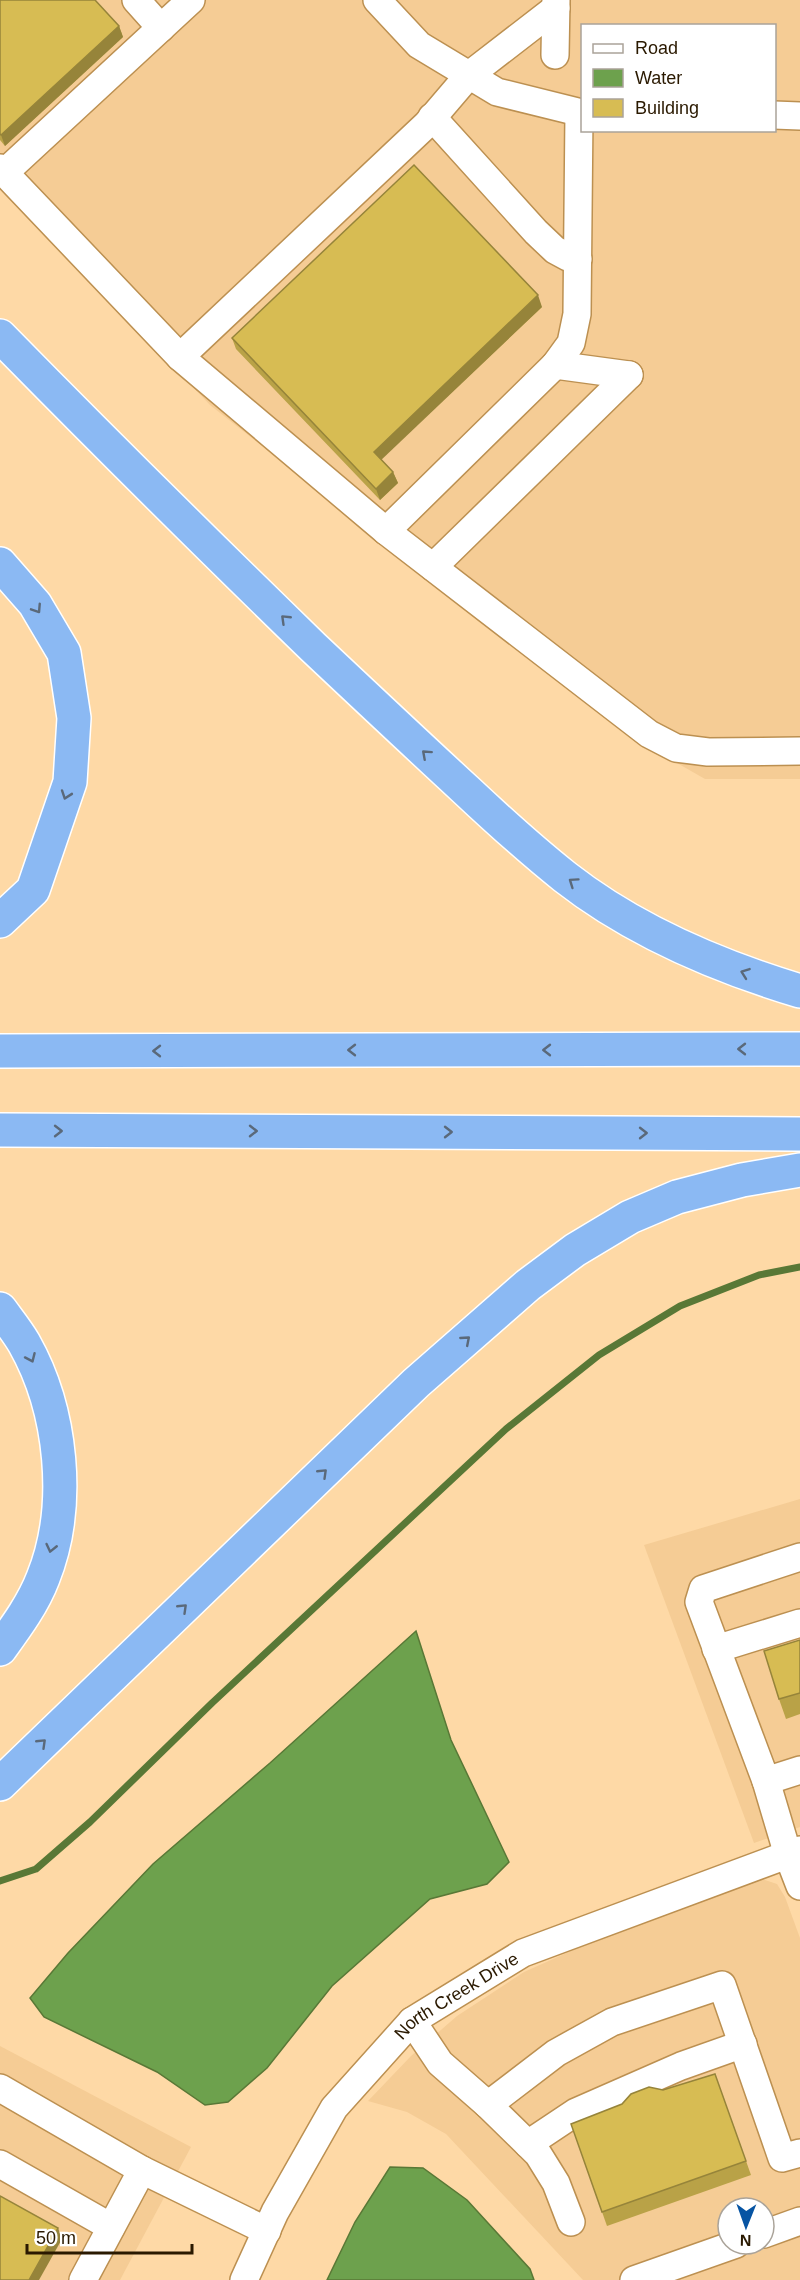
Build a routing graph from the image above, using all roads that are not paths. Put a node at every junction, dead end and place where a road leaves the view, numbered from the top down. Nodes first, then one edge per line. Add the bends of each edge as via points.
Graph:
1 (136, 0) edge
2 (191, 0) edge
3 (377, 0) edge
4 (556, 4) edge
5 (161, 28) junction
6 (555, 55) dead end
7 (468, 76) junction
8 (581, 113) edge
9 (776, 115) edge
10 (800, 116) edge
11 (432, 117) junction
12 (2, 171) edge
13 (578, 259) junction
14 (0, 336) edge
15 (180, 357) junction
16 (555, 364) junction
17 (386, 531) junction
18 (0, 564) edge
19 (433, 567) junction
20 (800, 752) edge
21 (0, 921) edge
22 (800, 991) edge
23 (800, 1049) edge
24 (0, 1051) edge
25 (0, 1130) edge
26 (800, 1134) edge
27 (800, 1170) edge
28 (0, 1309) edge
29 (800, 1557) edge
30 (800, 1623) edge
31 (0, 1649) edge
32 (716, 1649) junction
33 (800, 1770) edge
34 (766, 1781) junction
35 (0, 1784) edge
36 (794, 1852) edge
37 (800, 1887) edge
38 (412, 2021) junction
39 (743, 2044) junction
40 (0, 2088) edge
41 (488, 2105) junction
42 (528, 2144) junction
43 (800, 2153) edge
44 (0, 2164) edge
45 (142, 2170) junction
46 (800, 2221) edge
47 (571, 2222) dead end
48 (111, 2228) junction
49 (267, 2230) junction
50 (776, 2230) edge
51 (716, 2251) edge
52 (82, 2280) edge
53 (244, 2280) edge
54 (634, 2280) edge

1 - 5 street
2 - 5 street
3 - 7 street via 419,45
4 - 6 street
4 - 7 street
5 - 12 street
7 - 8 street via 497,92
7 - 11 street
8 - 13 street
9 - 10 street
11 - 13 street via 536,232 555,250
11 - 15 street
12 - 15 street
13 - 16 street via 572,343
22 -> 14 highway via 718,963 659,936 566,878 388,718
15 - 17 street
16 - 17 street
16 - 19 street via 628,375
17 - 19 street
18 -> 21 highway via 35,604 64,653 75,718 70,782 33,890
19 - 20 street via 649,734 676,748
23 -> 24 highway
25 -> 26 highway
35 -> 27 highway via 416,1383 565,1257 630,1217 677,1197
28 -> 31 highway via 23,1342 42,1387 56,1438 60,1471 59,1508 43,1577 28,1609
29 - 32 street via 703,1588 699,1602
30 - 32 street
32 - 34 street
33 - 34 street
34 - 36 street
36 - 37 street
36 - 38 street, North Creek Drive via 523,1953
38 - 41 street via 440,2063
38 - 49 street, North Creek Drive via 334,2108
39 - 41 street via 722,1984 612,2022 556,2052
39 - 42 street via 681,2066 576,2112
39 - 43 street via 782,2158
40 - 45 street
41 - 42 street
42 - 47 street via 556,2183
44 - 48 street
45 - 48 street
45 - 49 street
46 - 50 street
48 - 52 street
49 - 53 street, North Creek Drive
51 - 54 street

